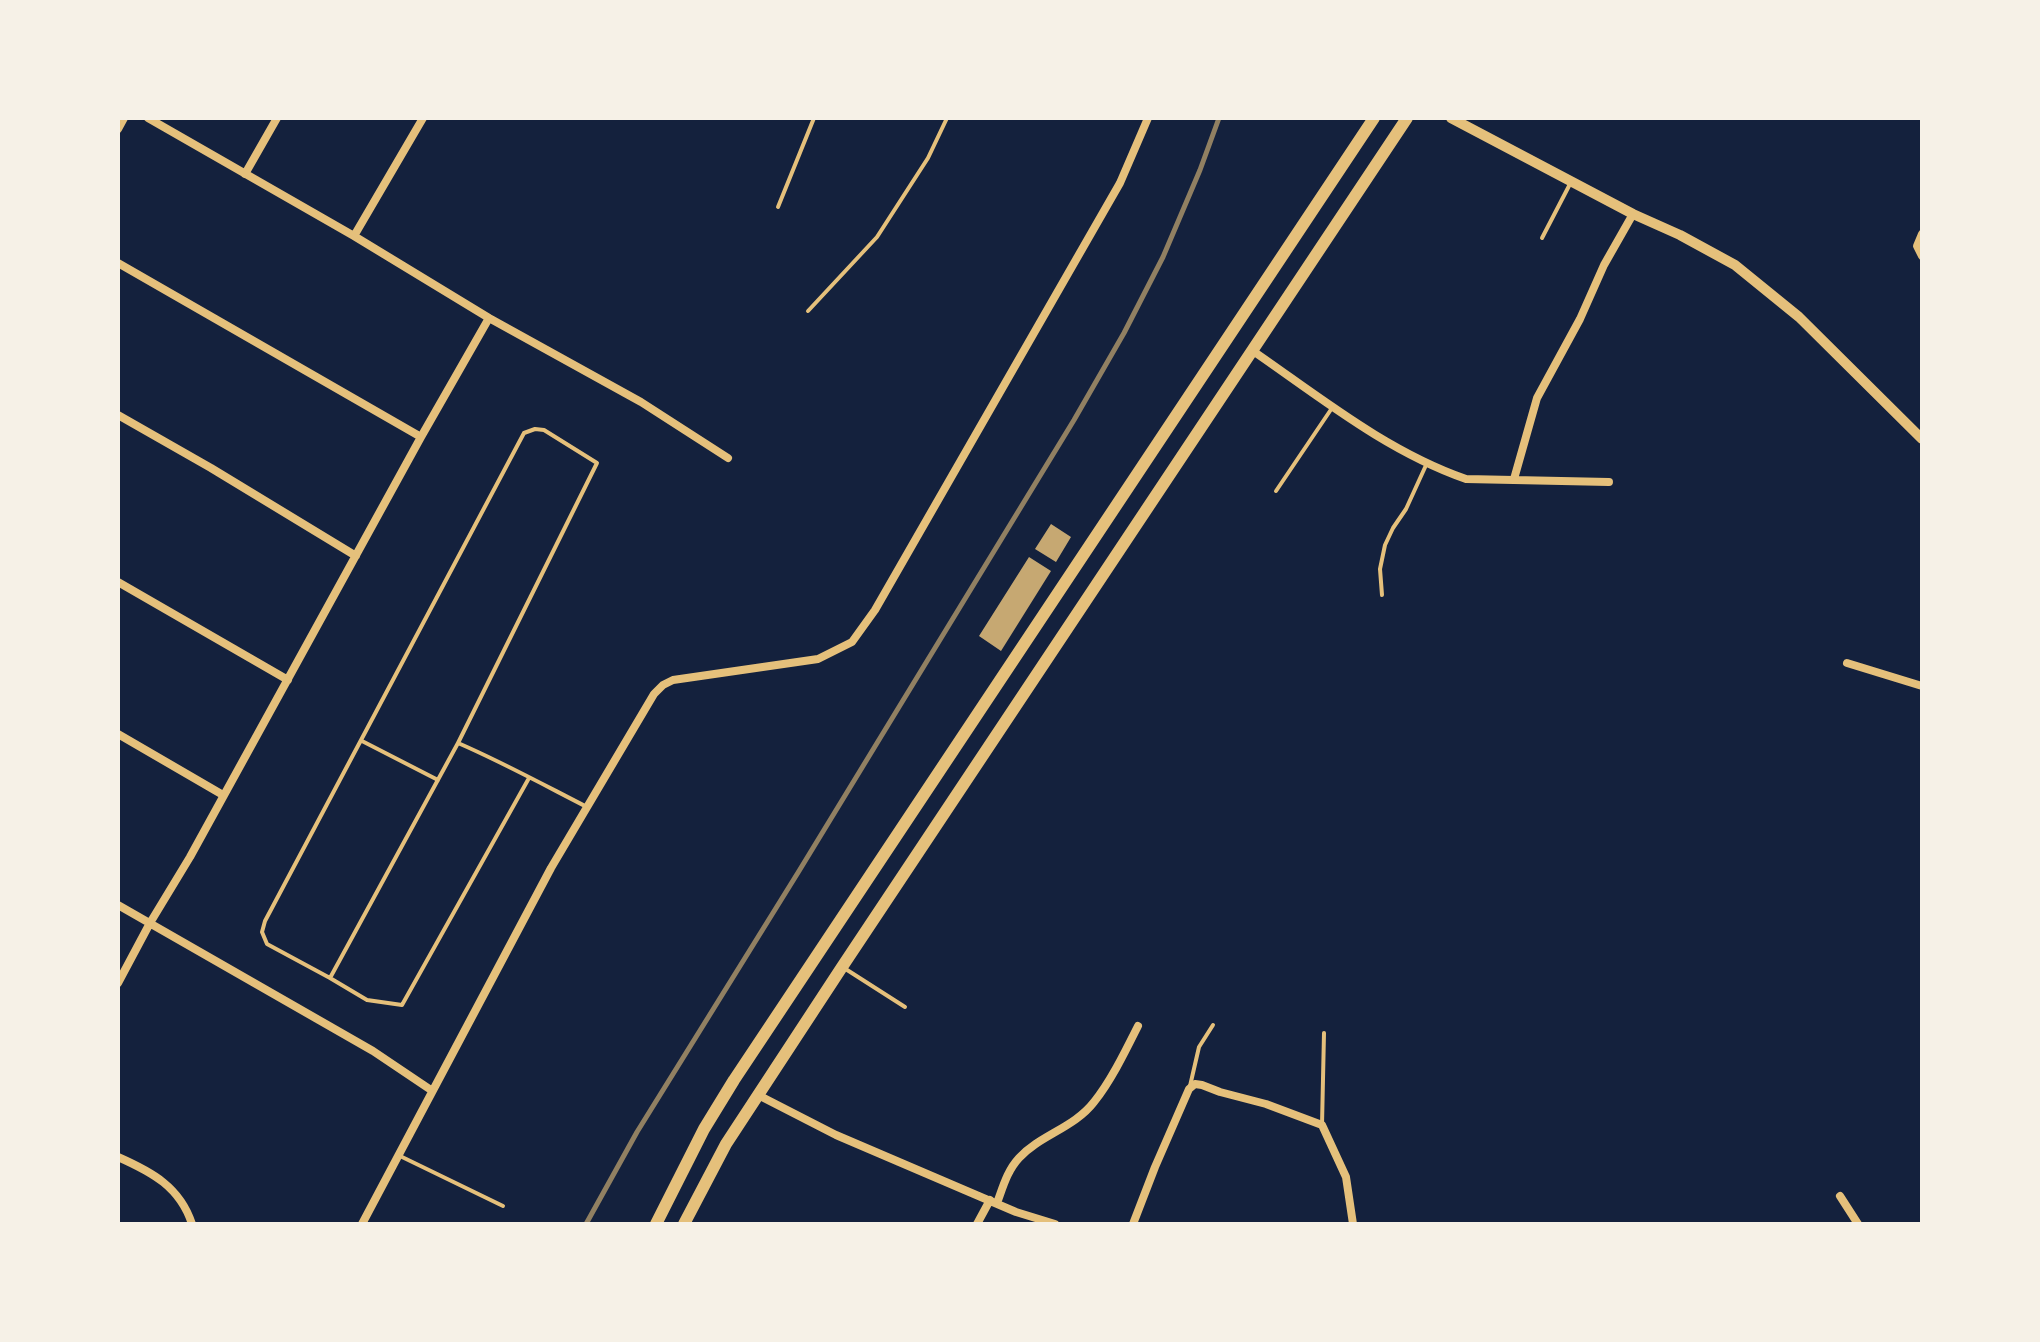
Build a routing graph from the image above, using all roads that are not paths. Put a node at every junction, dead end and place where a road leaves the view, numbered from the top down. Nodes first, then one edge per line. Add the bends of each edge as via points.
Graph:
1 (124, 118) edge
2 (148, 118) edge
3 (277, 118) edge
4 (423, 118) edge
5 (814, 118) edge
6 (947, 118) edge
7 (1148, 118) edge
8 (1374, 118) edge
9 (1407, 118) edge
10 (1451, 118) edge
11 (118, 129) edge
12 (245, 174) junction
13 (1571, 182) junction
14 (778, 207) dead end
15 (1633, 214) junction
16 (1922, 234) edge
17 (354, 236) junction
18 (1542, 238) dead end
19 (1922, 256) edge
20 (118, 263) edge
21 (808, 311) dead end
22 (489, 318) junction
23 (1253, 351) junction
24 (1333, 406) junction
25 (118, 415) edge
26 (1919, 431) edge
27 (421, 437) junction
28 (728, 458) dead end
29 (1427, 463) junction
30 (1514, 479) junction
31 (1609, 482) dead end
32 (1276, 491) dead end
33 (356, 556) junction
34 (118, 582) edge
35 (1382, 595) dead end
36 (1847, 663) dead end
37 (288, 680) junction
38 (1922, 686) edge
39 (118, 734) edge
40 (361, 741) junction
41 (458, 743) junction
42 (529, 778) junction
43 (438, 780) junction
44 (223, 795) junction
45 (587, 807) junction
46 (118, 905) edge
47 (150, 923) junction
48 (842, 967) junction
49 (330, 978) junction
50 (118, 983) edge
51 (905, 1007) dead end
52 (1213, 1025) dead end
53 (1138, 1026) dead end
54 (1324, 1033) dead end
55 (1189, 1089) junction
56 (431, 1090) junction
57 (758, 1095) junction
58 (1322, 1125) junction
59 (397, 1155) junction
60 (118, 1157) edge
61 (1840, 1196) dead end
62 (994, 1202) junction
63 (503, 1206) dead end
64 (192, 1224) edge
65 (362, 1224) edge
66 (656, 1224) edge
67 (684, 1224) edge
68 (977, 1224) edge
69 (1055, 1224) edge
70 (1133, 1224) edge
71 (1353, 1224) edge
72 (1858, 1224) edge

1 - 11 street
2 - 12 street
3 - 12 street
4 - 17 street
5 - 14 lane
6 - 21 lane via 877,237
7 - 45 street via 1120,183 883,597 852,642 818,659 663,685
8 - 66 highway via 734,1080
9 - 23 highway
10 - 13 street
12 - 17 street
13 - 15 street
13 - 18 lane
15 - 26 street via 1735,265 1799,317
15 - 30 street via 1537,398
16 - 19 street via 1917,246
17 - 22 street
20 - 27 street
22 - 27 street
22 - 28 street via 641,402
23 - 24 street
23 - 48 highway
24 - 29 street
24 - 32 lane
25 - 33 street
27 - 33 street
29 - 30 street via 1466,479
29 - 35 lane via 1385,545
30 - 31 street
33 - 37 street
34 - 37 street
36 - 38 street
37 - 44 street
39 - 44 street
40 - 41 lane via 524,433 544,430 597,463
40 - 43 lane
40 - 49 lane via 262,932 267,944
41 - 42 lane
41 - 43 lane
42 - 45 lane
42 - 49 lane via 402,1005 367,1000
43 - 49 lane
44 - 47 street
45 - 56 street
46 - 47 street
47 - 50 street
47 - 56 street
48 - 51 lane
48 - 57 highway
52 - 55 lane via 1199,1047
53 - 62 street via 1094,1103 1020,1157
54 - 58 lane
55 - 58 street via 1202,1085
55 - 70 street
56 - 59 street
57 - 62 street via 836,1135
57 - 67 highway
58 - 71 street via 1346,1177
59 - 63 lane
59 - 65 street
60 - 64 street via 169,1185
61 - 72 street
62 - 68 street
62 - 69 street

